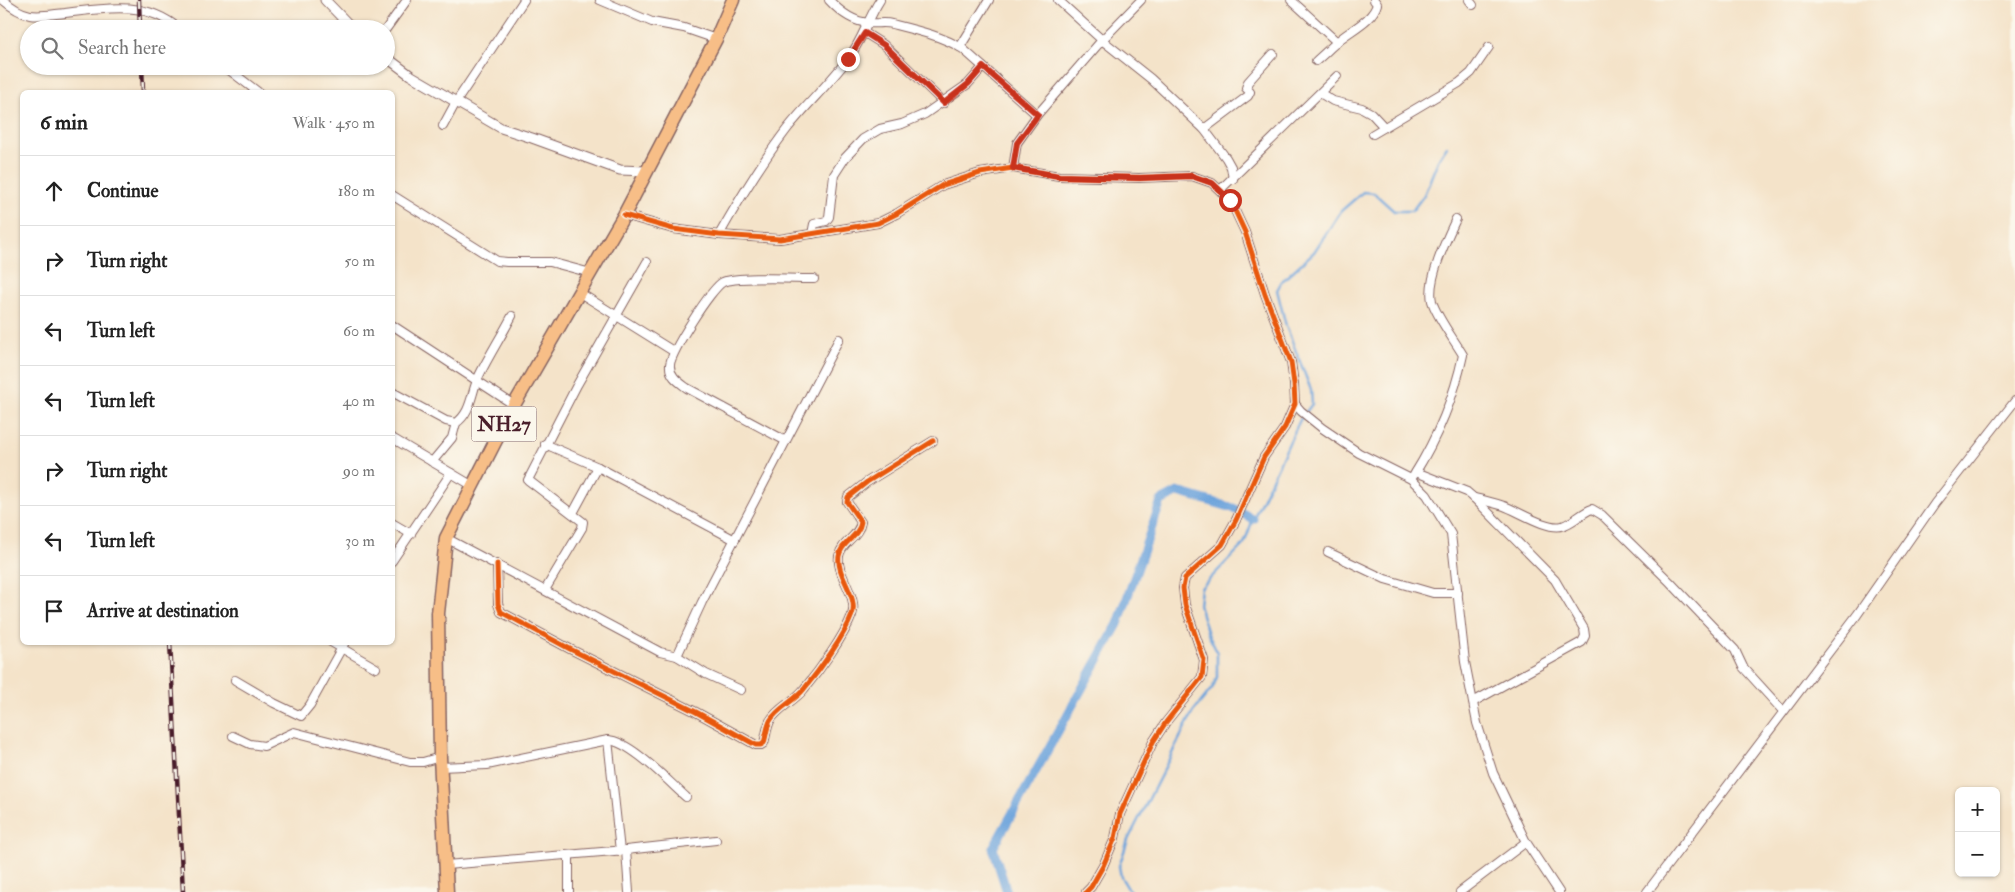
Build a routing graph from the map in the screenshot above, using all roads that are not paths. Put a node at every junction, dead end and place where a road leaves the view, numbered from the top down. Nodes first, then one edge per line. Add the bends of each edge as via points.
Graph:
1 (3, 0) edge
2 (325, 0) edge
3 (407, 0) edge
4 (524, 0) edge
5 (600, 0) edge
6 (733, 0) edge
7 (829, 0) edge
8 (880, 0) edge
9 (989, 0) edge
10 (1058, 0) edge
11 (1141, 0) edge
12 (1291, 0) edge
13 (1374, 0) edge
14 (168, 20) edge
15 (344, 20) edge
16 (393, 20) edge
17 (867, 23) junction
18 (865, 33) junction
19 (716, 39) junction
20 (1102, 40) junction
21 (1337, 42) junction
22 (960, 47) junction
23 (1489, 47) dead end
24 (1273, 54) dead end
25 (1316, 61) dead end
26 (395, 64) edge
27 (983, 67) junction
28 (236, 75) edge
29 (1337, 76) dead end
30 (255, 90) edge
31 (1320, 93) junction
32 (456, 102) junction
33 (944, 103) junction
34 (1038, 115) junction
35 (443, 126) dead end
36 (1384, 126) junction
37 (1204, 129) junction
38 (1373, 134) dead end
39 (1013, 168) junction
40 (646, 171) junction
41 (1233, 179) junction
42 (1220, 190) junction
43 (395, 197) edge
44 (624, 215) junction
45 (1456, 219) dead end
46 (812, 234) junction
47 (719, 235) junction
48 (647, 262) dead end
49 (591, 273) junction
50 (814, 278) dead end
51 (580, 293) junction
52 (616, 314) junction
53 (512, 316) dead end
54 (395, 327) edge
55 (839, 339) dead end
56 (673, 351) junction
57 (477, 380) junction
58 (395, 394) edge
59 (2015, 401) edge
60 (1295, 404) junction
61 (514, 405) junction
62 (456, 423) junction
63 (395, 440) edge
64 (933, 440) dead end
65 (786, 442) junction
66 (546, 444) junction
67 (432, 462) junction
68 (598, 467) junction
69 (1416, 472) junction
70 (451, 473) junction
71 (1412, 479) junction
72 (472, 486) junction
73 (1474, 498) junction
74 (573, 513) junction
75 (395, 525) edge
76 (411, 534) junction
77 (446, 538) junction
78 (735, 540) junction
79 (1328, 552) dead end
80 (395, 557) edge
81 (498, 564) junction
82 (545, 590) junction
83 (1458, 593) junction
84 (343, 645) edge
85 (678, 656) junction
86 (376, 668) dead end
87 (235, 680) dead end
88 (741, 690) dead end
89 (1473, 702) junction
90 (1783, 711) junction
91 (233, 736) dead end
92 (608, 740) junction
93 (440, 762) junction
94 (686, 797) dead end
95 (716, 840) dead end
96 (1526, 842) junction
97 (623, 850) junction
98 (569, 855) junction
99 (446, 865) junction
100 (447, 892) edge
101 (569, 892) edge
102 (629, 892) edge
103 (1086, 892) edge
104 (1460, 892) edge
105 (1559, 892) edge
106 (1647, 892) edge

1 - 14 street via 30,15 117,7 151,12
2 - 15 street
3 - 16 street
4 - 32 street
5 - 19 street via 652,22
6 - 19 highway, NH27
7 - 17 street via 854,20
8 - 17 street
9 - 22 street
10 - 20 street
11 - 20 street
12 - 21 street
13 - 21 street via 1377,4 1375,10
17 - 18 street
17 - 22 street via 890,23 950,40
18 - 33 street via 884,45
18 - 47 street via 848,59 788,128 754,175
19 - 40 highway, NH27
20 - 34 street
20 - 37 street
21 - 25 street
22 - 27 street
23 - 36 street via 1471,74
24 - 37 street via 1248,82 1248,96
26 - 32 street
27 - 33 street
27 - 34 street
28 - 30 street
29 - 31 street
31 - 36 street via 1333,101 1362,108
31 - 41 street
32 - 35 street
32 - 40 street via 501,128 620,170
33 - 46 street via 926,114 880,129 863,139 834,175 829,217 814,224
34 - 39 street via 1017,143
36 - 38 street
37 - 41 street via 1226,158
39 - 42 street via 1059,176 1192,176 1212,183
39 - 46 street via 980,173 943,185 878,223
40 - 44 highway, NH27
41 - 42 street
42 - 60 street via 1230,200 1245,232 1291,362
43 - 49 street via 497,261 550,262
44 - 47 street via 673,229
44 - 49 highway, NH27
45 - 69 street via 1442,249 1432,285 1432,300 1463,355 1456,388 1428,453
46 - 47 street via 780,238
48 - 52 street
49 - 51 highway, NH27
50 - 56 street via 721,283 709,295
51 - 52 street
51 - 61 highway, NH27
52 - 56 street
52 - 66 street
53 - 57 street
54 - 57 street
55 - 65 street
56 - 65 street via 670,365 676,380
57 - 61 street
57 - 62 street via 469,408
58 - 62 street via 446,421
59 - 90 street via 1935,503 1857,615
60 - 71 street via 1300,411 1359,453
60 - 103 street via 1264,457 1222,546 1185,578 1185,605 1204,660 1202,677 1153,742 1120,814 1115,838 1103,866
61 - 72 highway, NH27
62 - 67 street via 452,438
63 - 67 street
64 - 81 street via 848,497 847,502 861,522 857,534 839,557 853,614 803,691 771,719 761,745 501,612
65 - 78 street
66 - 68 street
66 - 74 street via 528,480
67 - 70 street
68 - 74 street
68 - 78 street
69 - 71 street
69 - 73 street via 1467,492
70 - 72 street
70 - 76 street
71 - 83 street via 1427,495 1451,534
72 - 77 highway, NH27
73 - 89 street via 1555,580 1585,636 1582,642
73 - 90 street via 1559,527 1592,509 1602,515 1735,650 1743,667
74 - 82 street via 583,522 582,528
75 - 76 street
76 - 80 street
77 - 81 street
77 - 93 highway, NH27 via 438,613
78 - 85 street
79 - 83 street via 1385,579 1432,593
81 - 82 street
82 - 85 street via 660,652
83 - 89 street
84 - 86 street
84 - 87 street via 301,716
85 - 88 street via 706,674
89 - 96 street via 1493,773
90 - 106 street
91 - 93 street via 264,746 294,732 410,762
92 - 93 street via 487,765
92 - 94 street via 616,740 628,747
92 - 97 street
93 - 99 highway, NH27
95 - 97 street
96 - 104 street
96 - 105 street
97 - 98 street
97 - 102 street
98 - 99 street
98 - 101 street
99 - 100 highway, NH27

